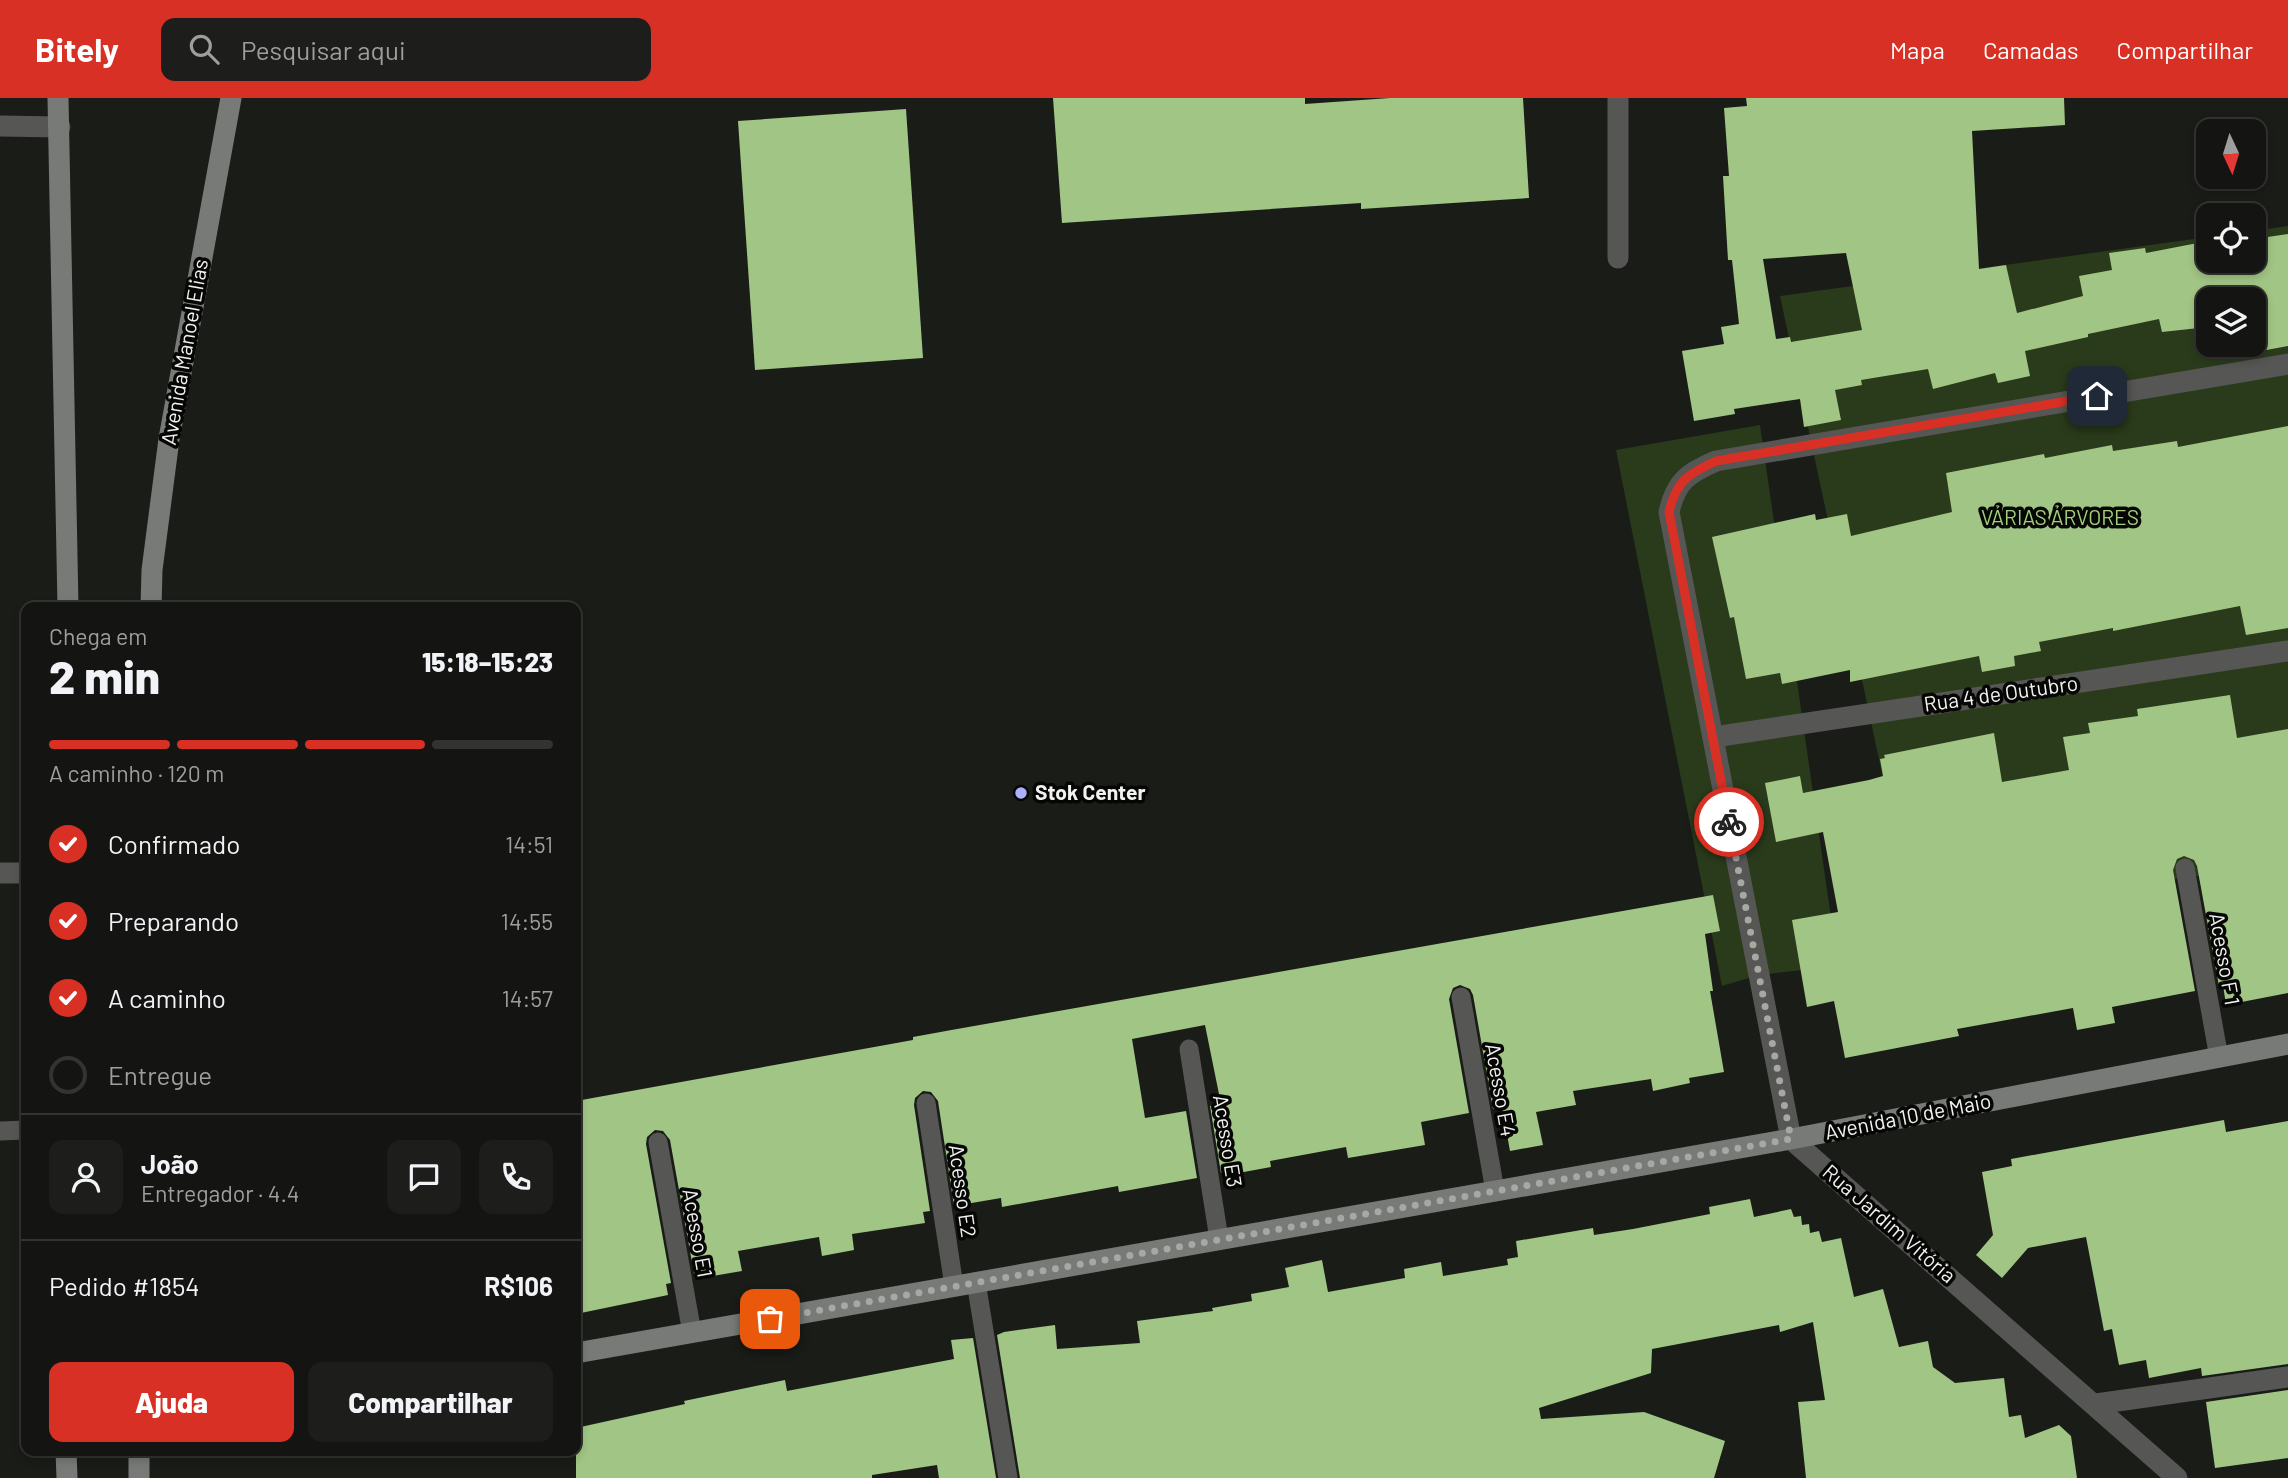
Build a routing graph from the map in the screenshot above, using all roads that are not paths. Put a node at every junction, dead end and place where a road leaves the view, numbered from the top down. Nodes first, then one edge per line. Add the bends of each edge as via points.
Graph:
1 (58, 98) edge
2 (231, 98) edge
3 (1618, 98) edge
4 (0, 126) edge
5 (60, 127) junction
6 (1618, 258) dead end
7 (2288, 364) edge
8 (68, 602) edge
9 (151, 602) edge
10 (2288, 651) edge
11 (1714, 737) junction
12 (2185, 869) dead end
13 (0, 873) edge
14 (21, 873) edge
15 (1461, 997) dead end
16 (2288, 1044) edge
17 (1189, 1049) dead end
18 (2218, 1058) junction
19 (926, 1103) dead end
20 (21, 1130) edge
21 (0, 1131) edge
22 (1791, 1139) junction
23 (658, 1142) dead end
24 (1495, 1191) junction
25 (1219, 1240) junction
26 (976, 1282) junction
27 (954, 1286) junction
28 (691, 1333) junction
29 (581, 1352) edge
30 (2288, 1377) edge
31 (2096, 1405) junction
32 (66, 1456) edge
33 (139, 1456) edge
34 (67, 1478) edge
35 (139, 1478) edge
36 (1008, 1478) edge
37 (2177, 1478) edge

1 - 5 street
2 - 9 street, Avenida Manoel Elias via 169,439
3 - 6 street
4 - 5 street
5 - 8 street
7 - 11 street via 1716,461 1696,470 1673,495 1669,512
10 - 11 street, Rua 4 de Outubro
11 - 22 street
12 - 18 lane, Acesso F 1
13 - 14 street
15 - 24 lane, Acesso E4
16 - 18 street, Avenida 10 de Maio
17 - 25 lane, Acesso E3
18 - 22 street, Avenida 10 de Maio
19 - 27 lane, Acesso E2
20 - 21 lane
22 - 24 street, Avenida 10 de Maio
22 - 31 street, Rua Jardim Vitória
23 - 28 lane, Acesso E1
24 - 25 street, Avenida 10 de Maio
25 - 26 street, Avenida 10 de Maio
26 - 27 street, Avenida 10 de Maio
26 - 36 lane
27 - 28 street, Avenida 10 de Maio
28 - 29 street, Avenida 10 de Maio
30 - 31 street
31 - 37 street, Rua Jardim Vitória
32 - 34 street
33 - 35 street

